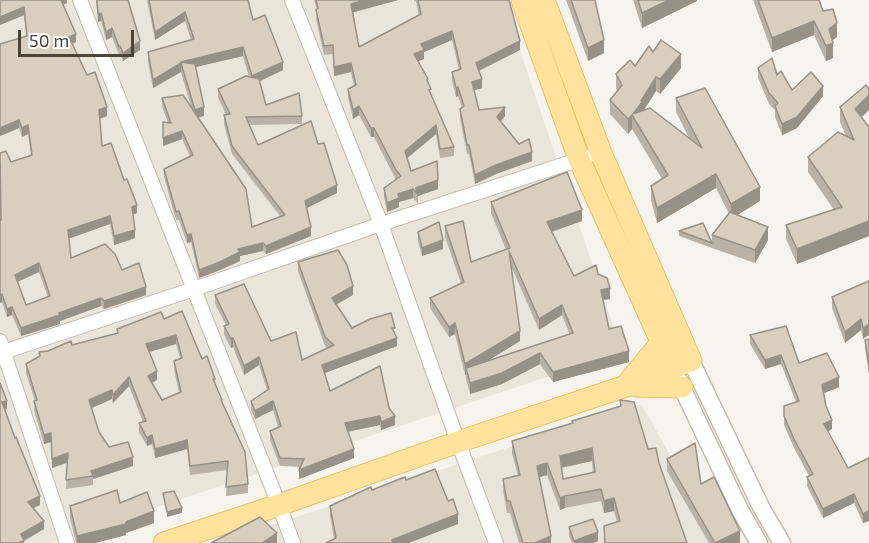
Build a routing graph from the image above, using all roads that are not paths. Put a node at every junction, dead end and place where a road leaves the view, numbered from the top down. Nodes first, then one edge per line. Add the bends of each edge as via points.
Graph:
1 (80, 0) edge
2 (292, 0) edge
3 (522, 0) edge
4 (544, 0) edge
5 (601, 153) junction
6 (579, 159) junction
7 (381, 224) junction
8 (194, 289) junction
9 (661, 343) junction
10 (1, 349) edge
11 (682, 372) junction
12 (626, 386) junction
13 (458, 442) junction
14 (279, 505) junction
15 (67, 543) edge
16 (164, 543) edge
17 (293, 543) edge
18 (496, 543) edge
19 (759, 543) edge
20 (782, 543) edge

1 - 8 street
2 - 7 street
3 - 6 main road
4 - 5 main road
5 - 6 street
5 - 11 main road
6 - 7 street
6 - 9 main road
7 - 8 street
7 - 13 street
8 - 10 street
8 - 14 street
9 - 11 main road
9 - 12 main road
10 - 15 street
11 - 12 main road
11 - 19 street via 740,510
11 - 20 street
12 - 13 main road
13 - 14 main road
13 - 18 street
14 - 16 main road
14 - 17 street

